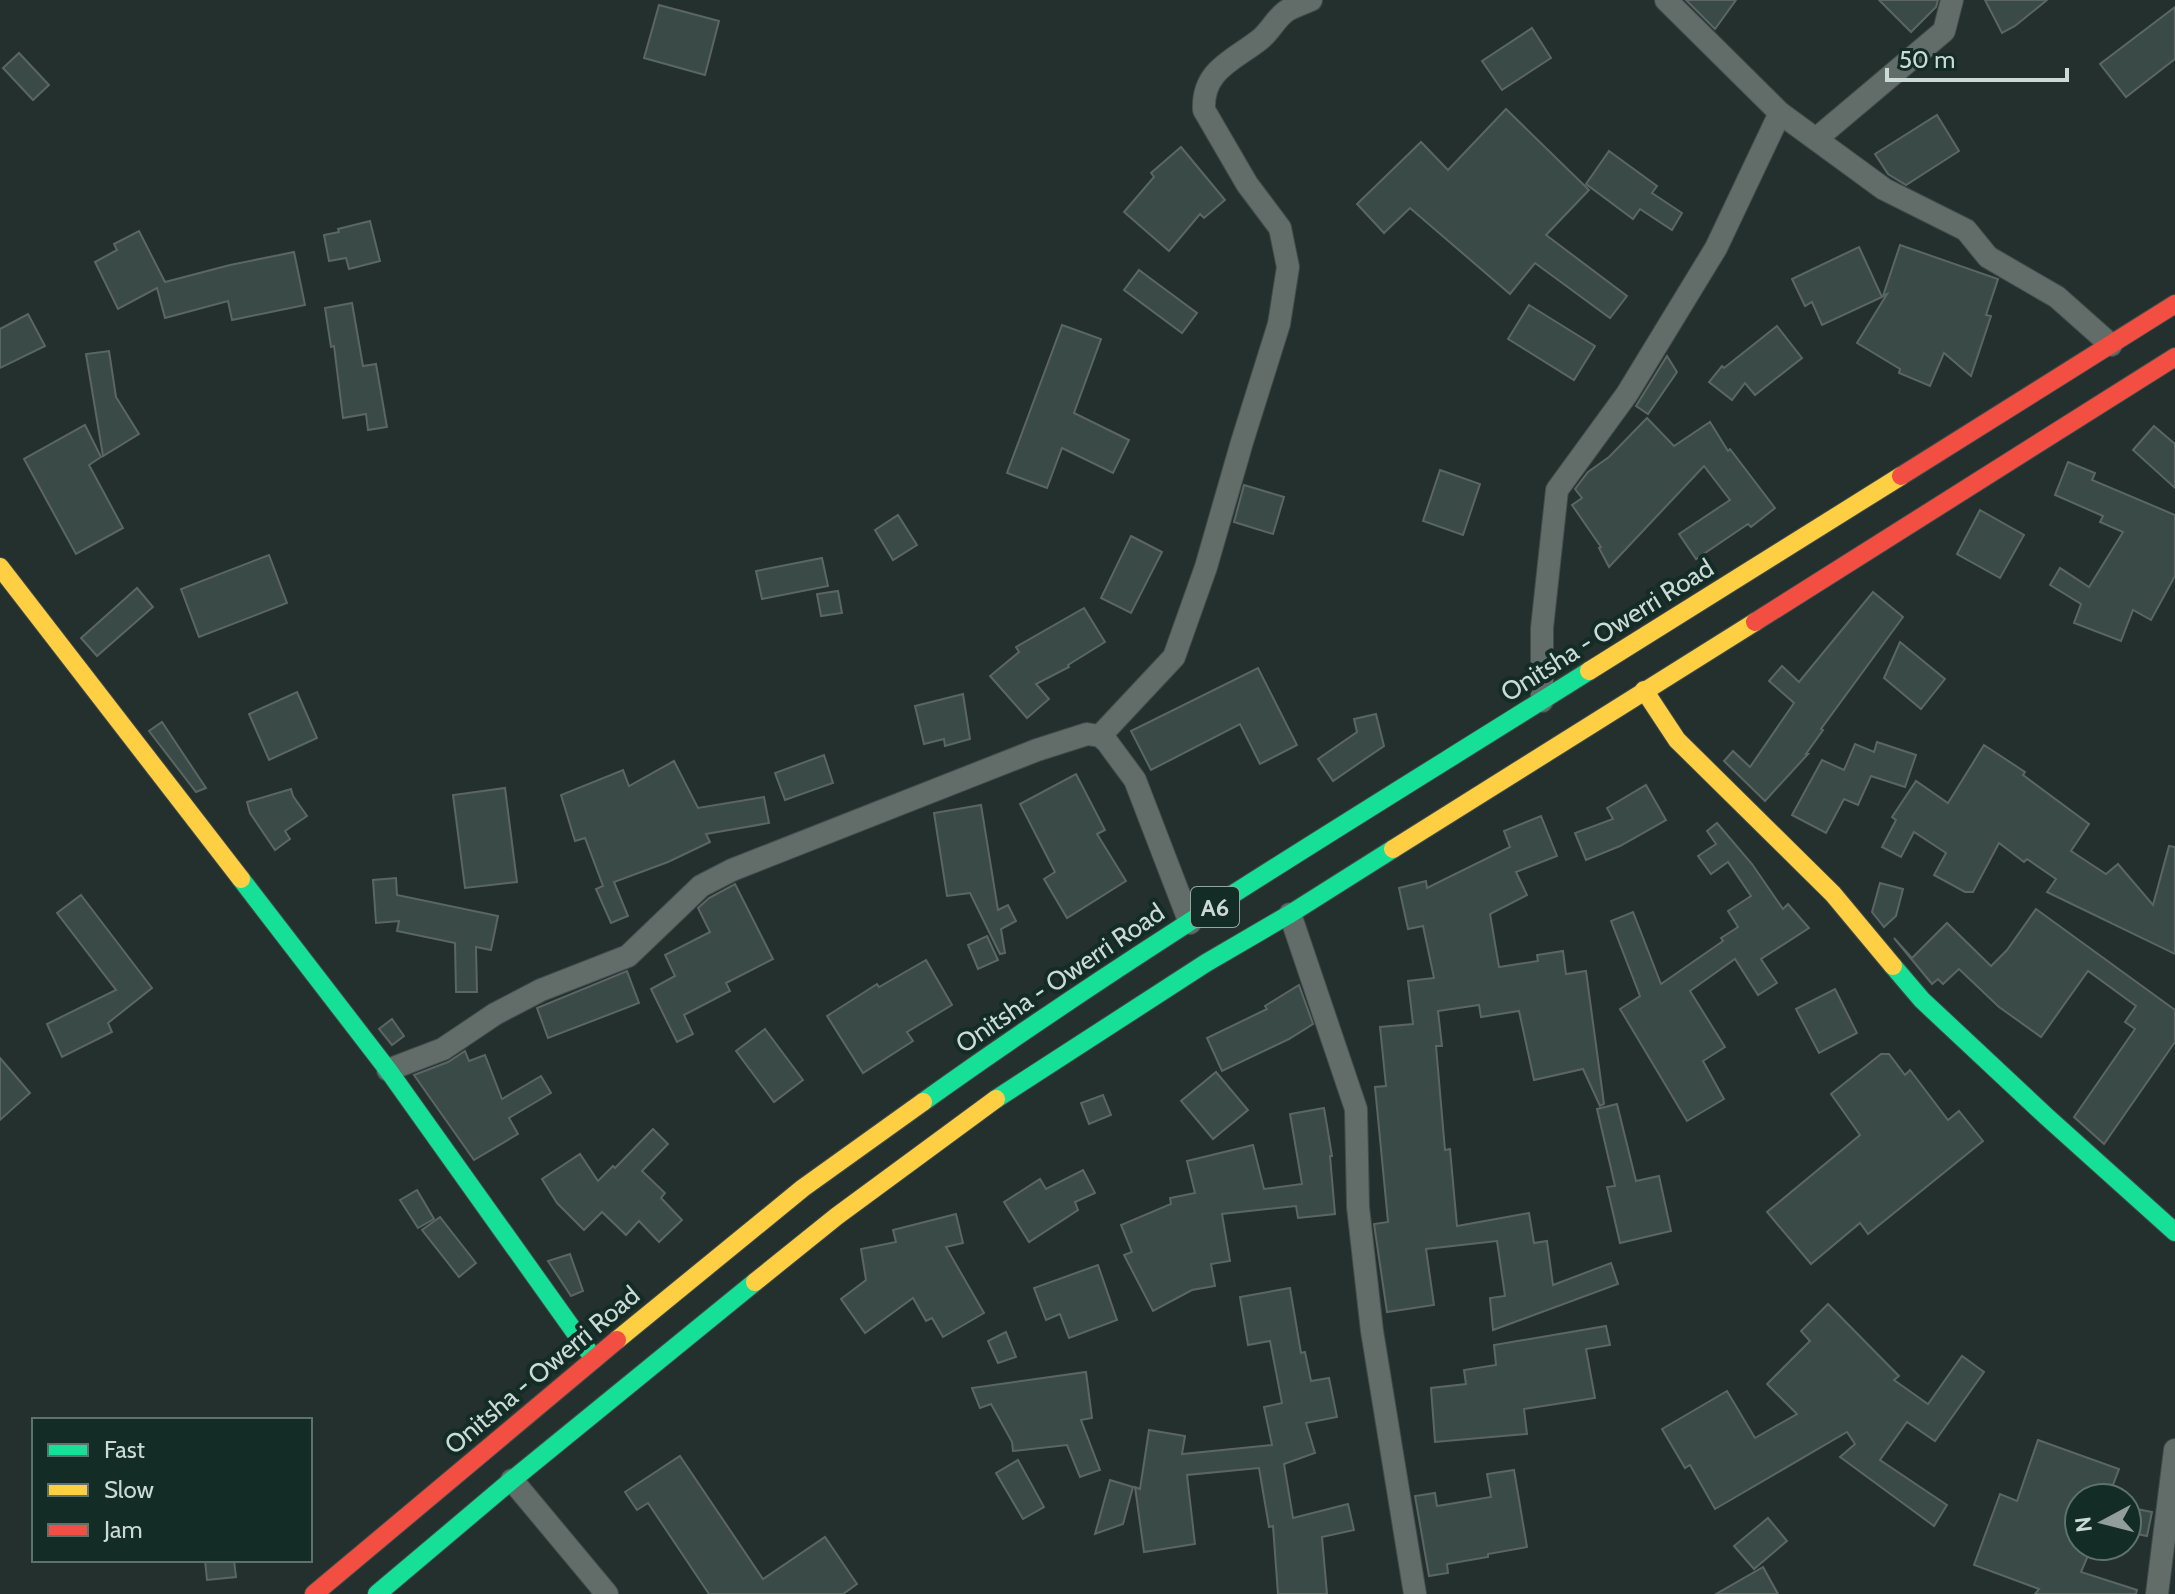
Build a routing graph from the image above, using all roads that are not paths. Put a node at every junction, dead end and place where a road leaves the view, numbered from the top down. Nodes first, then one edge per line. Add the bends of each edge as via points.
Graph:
1 (1311, 0) edge
2 (1666, 0) edge
3 (1952, 0) edge
4 (1780, 113) junction
5 (1816, 139) junction
6 (2175, 304) edge
7 (2111, 345) junction
8 (2175, 357) edge
9 (0, 567) edge
10 (1644, 690) junction
11 (1542, 701) junction
12 (1100, 736) junction
13 (1290, 914) junction
14 (1190, 923) junction
15 (388, 1070) junction
16 (2175, 1232) edge
17 (594, 1359) junction
18 (2175, 1450) edge
19 (512, 1480) junction
20 (314, 1594) edge
21 (377, 1594) edge
22 (607, 1594) edge
23 (1415, 1594) edge
24 (2157, 1594) edge

1 - 12 street via 1286,11 1260,40 1228,60 1211,79 1204,98 1204,110 1247,184 1280,228 1288,267 1279,324 1174,657
2 - 4 street
3 - 5 street via 1944,31
4 - 5 street
4 - 11 street via 1716,248 1627,394 1557,490 1542,628
5 - 7 street via 1884,189 1966,230 1988,257 2057,297
6 - 7 main road, Onitsha - Owerri Road / A6
7 - 11 main road, Onitsha - Owerri Road / A6
8 - 10 main road, A6
9 - 15 main road
10 - 13 main road, A6
10 - 16 main road via 1677,740 1833,894 1922,1000
11 - 14 main road, Onitsha - Owerri Road / A6
12 - 14 street via 1135,780
12 - 15 street via 1087,734 1037,750 732,870 701,886 628,956 541,990 443,1049
13 - 19 main road, A6 via 977,1112 837,1216
13 - 23 street via 1356,1109 1358,1207 1372,1331
14 - 17 main road, Onitsha - Owerri Road / A6 via 1017,1035 803,1188
15 - 17 main road
17 - 20 main road, Onitsha - Owerri Road / A6
18 - 24 street
19 - 21 main road, A6
19 - 22 street

